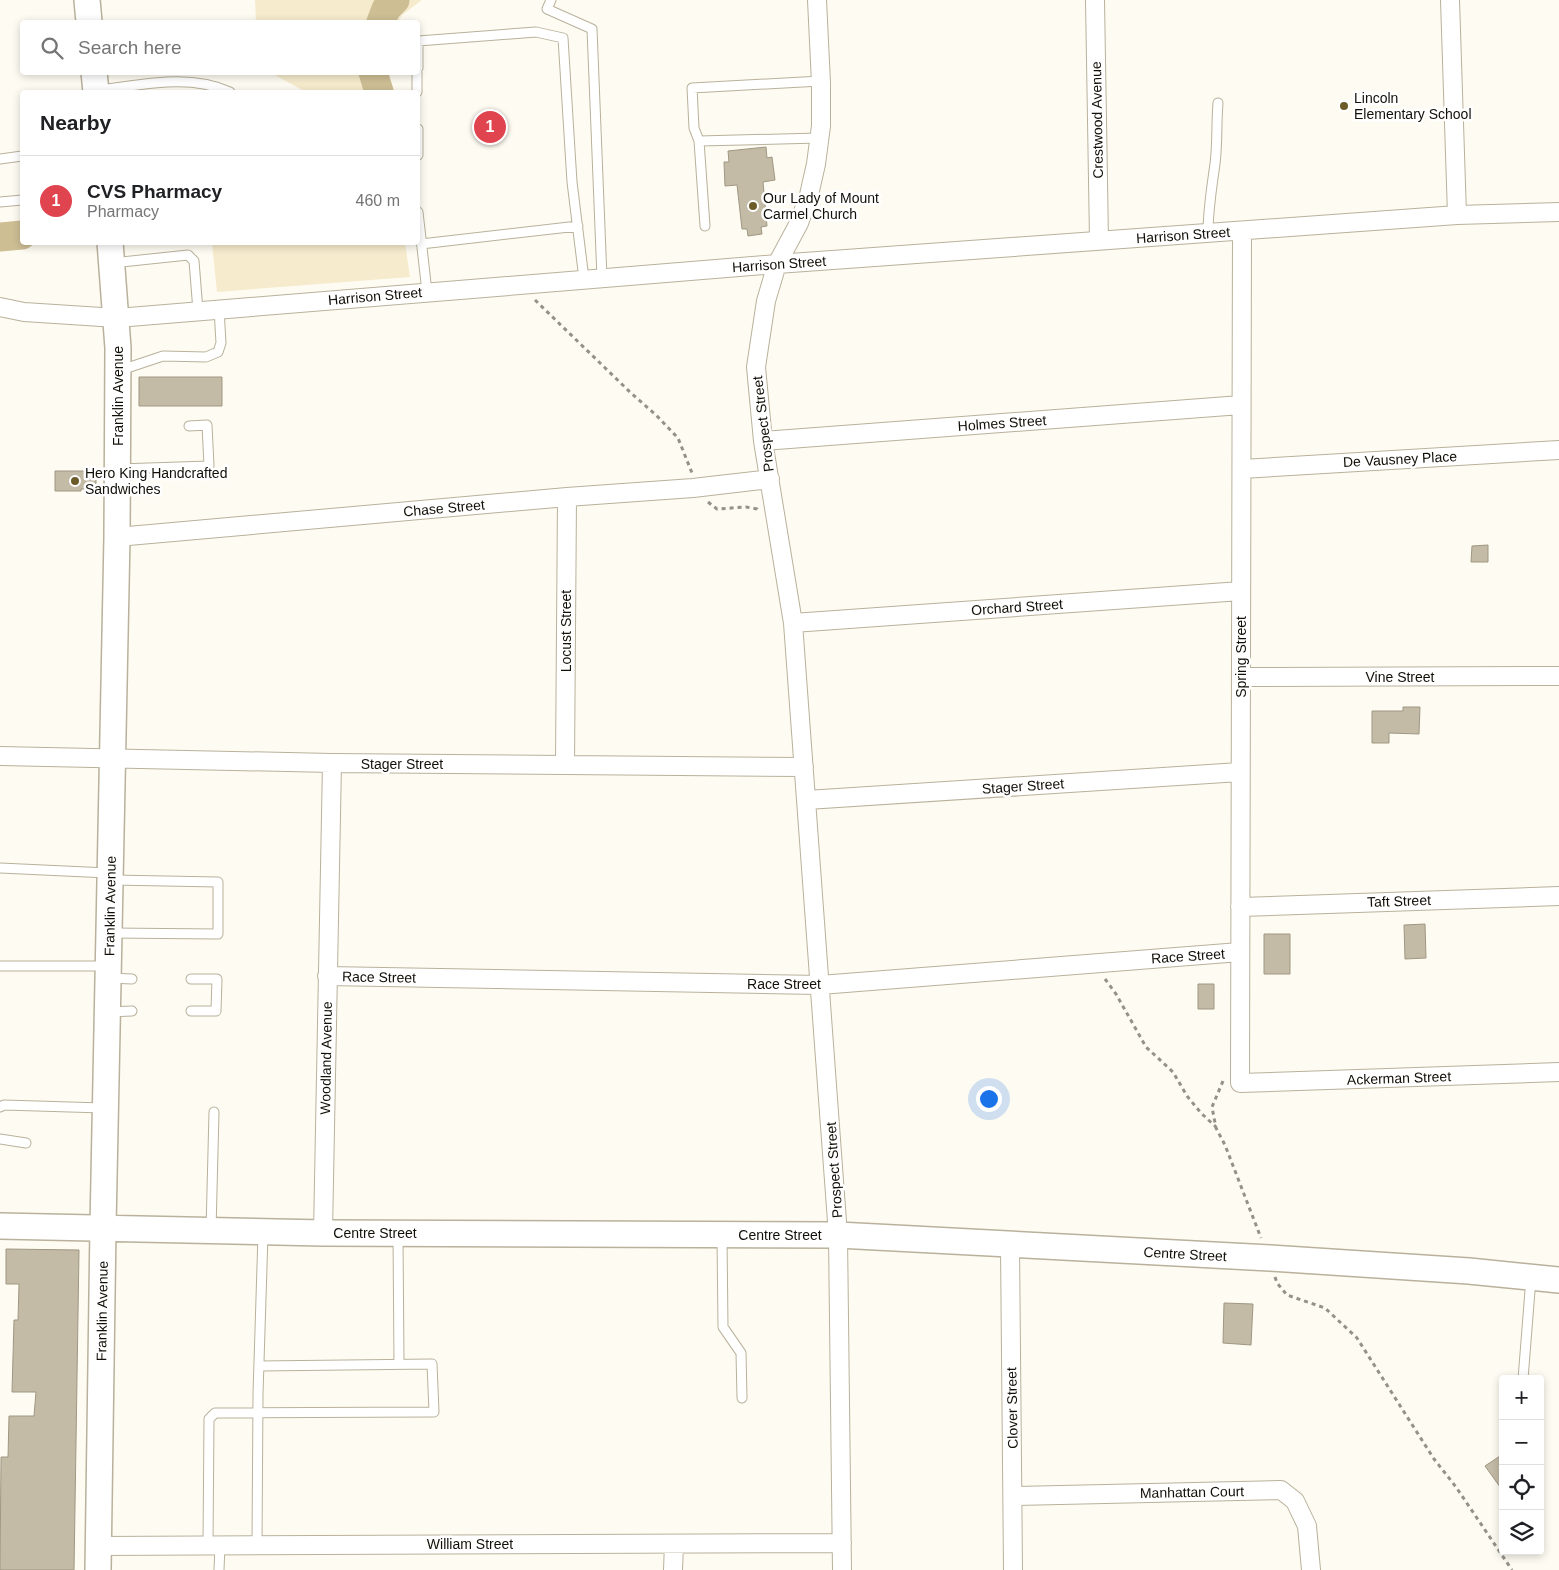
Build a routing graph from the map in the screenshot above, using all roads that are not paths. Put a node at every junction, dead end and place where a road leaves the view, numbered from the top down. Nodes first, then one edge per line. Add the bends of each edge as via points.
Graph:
1 (87, 0) edge
2 (550, 0) edge
3 (817, 0) edge
4 (1095, 0) edge
5 (1450, 0) edge
6 (89, 20) edge
7 (420, 42) edge
8 (417, 75) edge
9 (821, 81) junction
10 (95, 85) edge
11 (226, 90) edge
12 (417, 90) edge
13 (1218, 104) dead end
14 (819, 138) junction
15 (699, 140) junction
16 (20, 156) edge
17 (0, 158) edge
18 (20, 200) edge
19 (0, 202) edge
20 (1559, 212) edge
21 (1457, 215) junction
22 (578, 226) junction
23 (705, 226) dead end
24 (1242, 231) junction
25 (420, 233) edge
26 (1208, 233) junction
27 (1099, 240) junction
28 (421, 244) junction
29 (111, 252) edge
30 (777, 264) junction
31 (602, 278) junction
32 (584, 279) junction
33 (427, 292) junction
34 (0, 307) edge
35 (219, 309) junction
36 (198, 311) junction
37 (117, 318) junction
38 (118, 371) junction
39 (1241, 405) junction
40 (189, 426) dead end
41 (763, 441) junction
42 (1559, 450) edge
43 (1242, 468) junction
44 (118, 469) junction
45 (770, 479) junction
46 (567, 497) junction
47 (118, 537) junction
48 (1241, 590) junction
49 (793, 623) junction
50 (1559, 676) edge
51 (1241, 677) junction
52 (0, 756) edge
53 (114, 759) junction
54 (332, 763) junction
55 (565, 765) junction
56 (804, 767) junction
57 (1240, 772) junction
58 (807, 800) junction
59 (0, 868) edge
60 (111, 877) junction
61 (1559, 896) edge
62 (1240, 906) junction
63 (110, 933) junction
64 (1240, 952) junction
65 (0, 966) edge
66 (117, 974) junction
67 (327, 976) junction
68 (192, 979) dead end
69 (820, 985) junction
70 (191, 1011) dead end
71 (1559, 1072) edge
72 (1232, 1079) joint
73 (0, 1107) edge
74 (106, 1108) junction
75 (214, 1112) dead end
76 (0, 1139) edge
77 (26, 1143) dead end
78 (0, 1226) edge
79 (103, 1228) junction
80 (211, 1230) junction
81 (263, 1231) junction
82 (323, 1233) junction
83 (398, 1233) junction
84 (722, 1234) junction
85 (838, 1235) junction
86 (1010, 1245) junction
87 (1531, 1278) junction
88 (1559, 1280) edge
89 (399, 1364) junction
90 (259, 1366) junction
91 (1523, 1375) edge
92 (742, 1398) dead end
93 (258, 1413) junction
94 (1013, 1496) junction
95 (842, 1543) junction
96 (674, 1544) junction
97 (214, 1545) junction
98 (257, 1545) junction
99 (99, 1546) junction
100 (98, 1570) edge
101 (219, 1570) edge
102 (674, 1570) edge
103 (842, 1570) edge
104 (1013, 1570) edge
105 (1311, 1570) edge

1 - 6 street
2 - 31 lane via 547,9 592,29
3 - 9 street, Prospect Street
4 - 27 street, Crestwood Avenue
5 - 21 street
7 - 22 lane via 536,32 563,38
8 - 12 lane
9 - 14 street, Prospect Street
9 - 15 lane via 692,88 694,128
10 - 11 lane via 178,80
13 - 26 lane
14 - 15 lane
14 - 30 street, Prospect Street via 809,195 799,223
15 - 23 lane
16 - 17 lane
18 - 19 lane
20 - 21 street, Harrison Street
21 - 24 street, Harrison Street
22 - 28 lane
22 - 32 lane
24 - 26 street, Harrison Street
24 - 39 street, Spring Street
25 - 28 lane
26 - 27 street, Harrison Street
27 - 30 street, Harrison Street
28 - 33 lane
29 - 36 lane via 188,254 194,260
29 - 37 street, Franklin Avenue
30 - 31 street, Harrison Street
30 - 41 street, Prospect Street via 766,301 756,366
31 - 32 street, Harrison Street
32 - 33 street, Harrison Street
33 - 35 street, Harrison Street
34 - 37 street, Harrison Street via 24,312
35 - 36 street, Harrison Street
35 - 38 lane via 222,344 218,352 206,357 163,356
36 - 37 street, Harrison Street
37 - 38 street, Franklin Avenue
38 - 44 street, Franklin Avenue
39 - 41 street, Holmes Street
39 - 43 street, Spring Street
40 - 44 lane via 207,425 209,466
41 - 45 street, Prospect Street
42 - 43 street, De Vausney Place
43 - 48 street, Spring Street
44 - 47 street, Franklin Avenue
45 - 46 street, Chase Street
45 - 49 street, Prospect Street
46 - 47 street, Chase Street
46 - 55 street, Locust Street
47 - 53 street, Franklin Avenue
48 - 49 street, Orchard Street
48 - 51 street, Spring Street
49 - 56 street, Prospect Street
50 - 51 street, Vine Street
51 - 57 street, Spring Street
52 - 53 street, Stager Street
53 - 54 street, Stager Street
53 - 60 street, Franklin Avenue
54 - 55 street, Stager Street
54 - 67 street, Woodland Avenue
55 - 56 street, Stager Street
56 - 58 street, Prospect Street
57 - 58 street, Stager Street
57 - 62 street, Spring Street
58 - 69 street, Prospect Street
59 - 60 lane
60 - 63 street, Franklin Avenue
60 - 63 lane via 218,882 218,934
61 - 62 street, Taft Street
62 - 64 street, Spring Street
63 - 66 street, Franklin Avenue
64 - 69 street, Race Street
64 - 72 street, Spring Street
65 - 66 lane
66 - 74 street, Franklin Avenue via 120,1012
67 - 69 street, Race Street
67 - 82 street, Woodland Avenue
68 - 70 lane via 216,979 216,1011
69 - 85 street, Prospect Street
71 - 72 street, Ackerman Street
73 - 74 lane
74 - 79 street, Franklin Avenue
75 - 80 lane
76 - 77 lane
78 - 79 street, Centre Street
79 - 80 street, Centre Street
79 - 99 street, Franklin Avenue
80 - 81 street, Centre Street
81 - 82 street, Centre Street
81 - 90 lane
82 - 83 street, Centre Street
83 - 84 street, Centre Street
83 - 89 lane
84 - 85 street, Centre Street
84 - 92 lane via 723,1327 741,1352
85 - 86 street, Centre Street
85 - 95 street, Prospect Street
86 - 87 street, Centre Street via 1270,1258
86 - 94 street, Clover Street
87 - 88 street, Centre Street
87 - 91 lane
89 - 90 lane
89 - 93 lane via 432,1364 434,1412
90 - 93 lane
93 - 97 lane via 215,1413 208,1419
93 - 98 lane
94 - 104 street, Clover Street
94 - 105 street, Manhattan Court via 1281,1490 1295,1500 1307,1526
95 - 96 street, William Street
95 - 103 street, Prospect Street
96 - 98 street, William Street
96 - 102 street
97 - 98 street, William Street
97 - 99 street, William Street
97 - 101 lane
99 - 100 street, Franklin Avenue

